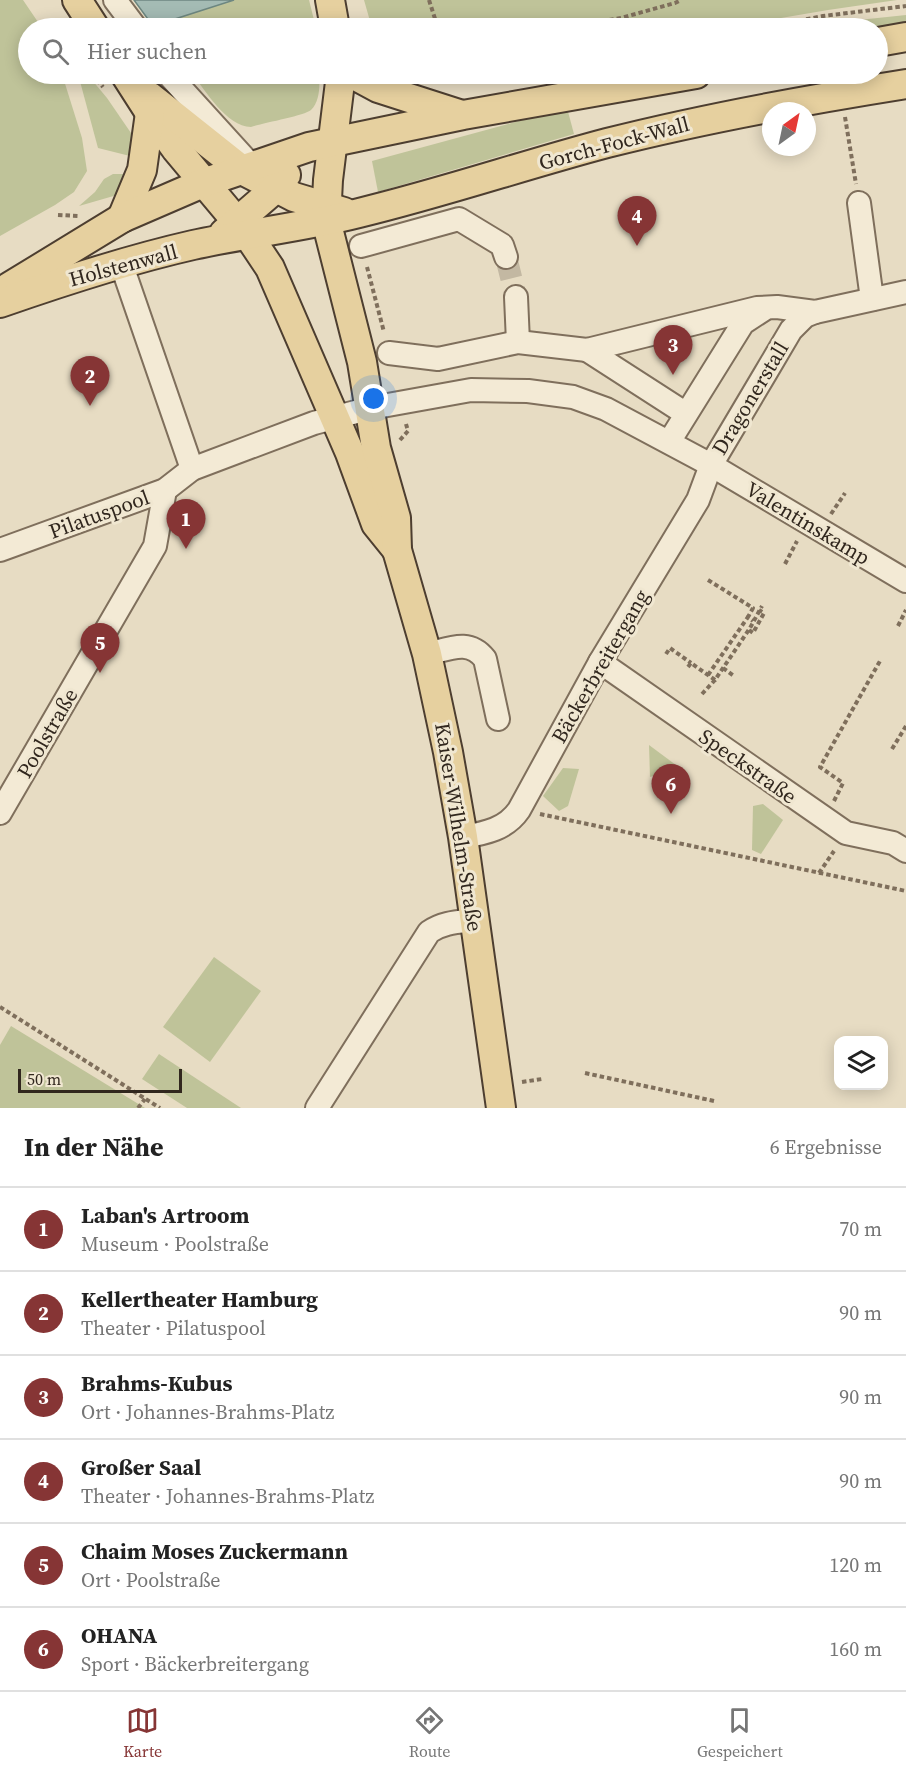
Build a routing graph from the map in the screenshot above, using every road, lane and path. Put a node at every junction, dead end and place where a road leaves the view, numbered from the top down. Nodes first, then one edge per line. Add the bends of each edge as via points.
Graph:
1 (115, 0) edge
2 (330, 0) edge
3 (429, 0) edge
4 (681, 0) edge
5 (906, 6) edge
6 (128, 18) edge
7 (333, 18) edge
8 (435, 18) edge
9 (621, 18) edge
10 (812, 18) edge
11 (906, 37) edge
12 (888, 40) edge
13 (132, 84) edge
14 (137, 84) edge
15 (176, 84) edge
16 (343, 84) edge
17 (361, 84) edge
18 (639, 84) edge
19 (906, 84) edge
20 (841, 94) junction
21 (150, 113) junction
22 (464, 115) junction
23 (333, 147) junction
24 (247, 169) junction
25 (200, 188) junction
26 (859, 202) joint
27 (290, 214) junction
28 (122, 218) junction
29 (361, 246) joint
30 (506, 257) tunnel mouth
31 (121, 264) junction
32 (0, 292) edge
33 (906, 292) edge
34 (516, 297) tunnel mouth
35 (872, 299) junction
36 (0, 303) edge
37 (770, 307) junction
38 (815, 312) junction
39 (518, 342) junction
40 (587, 350) junction
41 (389, 353) joint
42 (371, 408) junction
43 (677, 408) dead end
44 (335, 417) junction
45 (669, 442) junction
46 (711, 465) junction
47 (192, 469) junction
48 (165, 490) junction
49 (0, 550) edge
50 (398, 550) junction
51 (708, 580) dead end
52 (906, 581) edge
53 (906, 610) edge
54 (748, 617) junction
55 (753, 621) junction
56 (898, 626) dead end
57 (749, 630) junction
58 (427, 654) junction
59 (666, 654) dead end
60 (880, 661) dead end
61 (600, 662) junction
62 (723, 668) junction
63 (707, 675) junction
64 (734, 676) dead end
65 (715, 680) junction
66 (702, 694) dead end
67 (498, 719) dead end
68 (906, 726) edge
69 (892, 749) dead end
70 (519, 810) junction
71 (0, 813) edge
72 (825, 819) junction
73 (463, 837) junction
74 (906, 851) edge
75 (828, 860) dead end
76 (819, 873) junction
77 (906, 891) edge
78 (475, 920) junction
79 (0, 1007) edge
80 (585, 1073) dead end
81 (145, 1099) junction
82 (714, 1101) dead end
83 (138, 1108) edge
84 (160, 1108) edge
85 (317, 1108) edge
86 (501, 1108) edge

1 - 6 street
2 - 7 main road
3 - 8 path
4 - 9 path
5 - 10 path
11 - 12 main road
13 - 21 main road
14 - 24 main road
15 - 24 street
16 - 23 main road, Kaiser-Wilhelm-Straße
17 - 22 main road
18 - 22 main road
19 - 20 main road, Gorch-Fock-Wall
20 - 26 path
20 - 27 main road, Gorch-Fock-Wall via 695,122
21 - 25 main road
21 - 28 main road via 142,170
22 - 23 main road
23 - 24 main road, Holstenwall
23 - 27 main road
23 - 27 main road, Kaiser-Wilhelm-Straße
24 - 25 main road, Holstenwall
24 - 27 main road
25 - 27 main road
25 - 28 main road, Holstenwall
26 - 35 street
27 - 31 main road, Holstenwall via 216,241
27 - 42 main road, Kaiser-Wilhelm-Straße via 334,254
27 - 44 main road, Kaiser-Wilhelm-Straße via 270,268
28 - 32 main road, Holstenwall
29 - 30 street via 459,219 502,245
29 - 41 path
31 - 36 main road, Holstenwall
31 - 47 street
33 - 35 street
34 - 39 street
35 - 38 street
37 - 38 street
37 - 40 street
37 - 45 street via 743,323
38 - 46 street, Dragonerstall via 791,330
39 - 40 street
39 - 41 street via 438,359
40 - 43 street
42 - 44 street, Dragonerstall
42 - 45 street, Dragonerstall via 471,390 550,393 598,406
42 - 50 main road, Kaiser-Wilhelm-Straße via 378,454 396,518
44 - 47 street, Pilatuspool
44 - 50 main road, Kaiser-Wilhelm-Straße via 376,524
45 - 46 street, Dragonerstall
46 - 52 street, Valentinskamp
46 - 61 street, Bäckerbreitergang via 698,500
47 - 48 street, Pilatuspool
48 - 49 street, Pilatuspool
48 - 71 street, Poolstraße via 155,546
50 - 58 main road, Kaiser-Wilhelm-Straße
51 - 54 path via 753,608
53 - 56 path
54 - 55 path
54 - 63 path
55 - 57 path
55 - 57 path via 761,608 764,613 753,633
57 - 62 path
58 - 67 street via 460,646 479,651 485,659
58 - 73 main road, Kaiser-Wilhelm-Straße
59 - 63 path via 670,648
60 - 72 path via 820,767 843,783
61 - 70 street, Bäckerbreitergang
61 - 72 street, Speckstraße
62 - 64 path
62 - 65 path
63 - 65 path
65 - 66 path
68 - 69 path
70 - 73 street, Bäckerbreitergang via 507,824
70 - 76 path
72 - 74 street, Speckstraße via 846,833 893,843
73 - 78 main road, Kaiser-Wilhelm-Straße
75 - 76 path
76 - 77 path
78 - 85 street via 446,923 429,932
78 - 86 main road, Kaiser-Wilhelm-Straße
79 - 81 path
80 - 82 path
81 - 83 path
81 - 84 path

